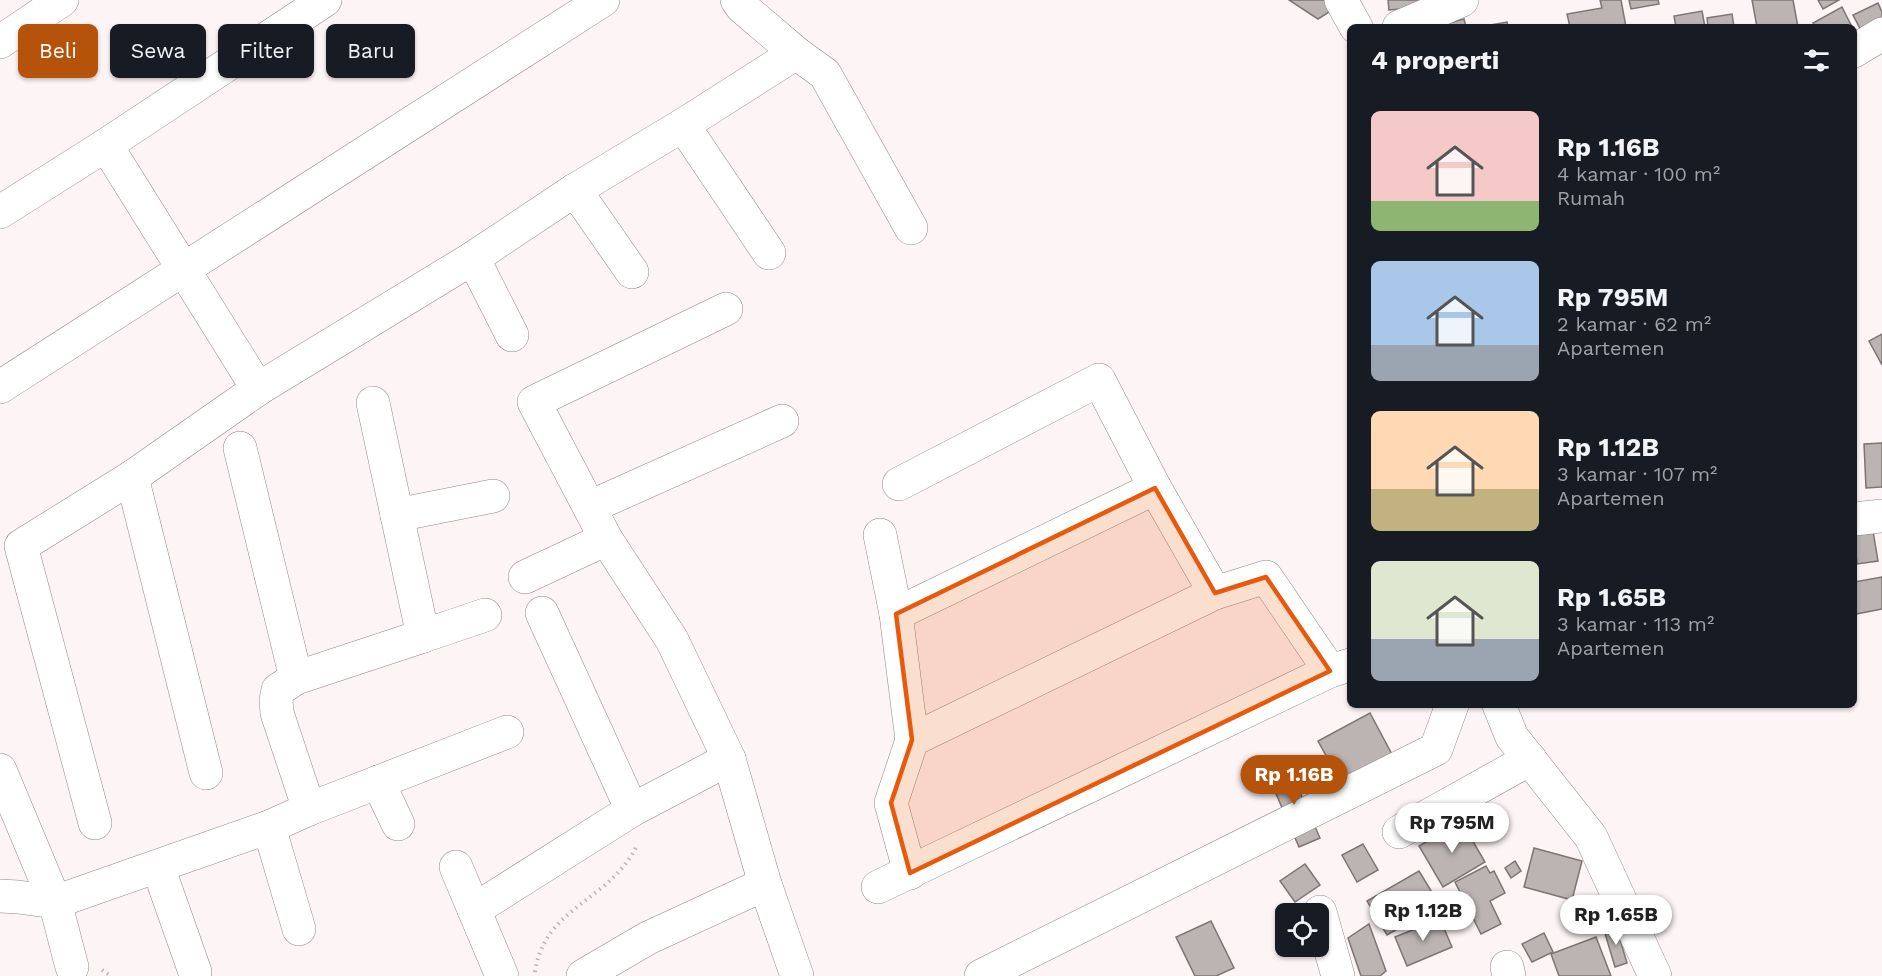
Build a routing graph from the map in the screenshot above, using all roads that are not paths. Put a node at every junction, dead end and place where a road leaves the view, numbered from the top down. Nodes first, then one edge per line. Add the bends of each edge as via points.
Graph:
1 (62, 0) edge
2 (325, 0) edge
3 (603, 0) edge
4 (737, 0) edge
5 (1341, 0) edge
6 (1462, 0) edge
7 (1354, 24) edge
8 (1406, 24) edge
9 (1882, 34) edge
10 (0, 42) edge
11 (1857, 49) edge
12 (796, 53) junction
13 (683, 125) junction
14 (106, 145) junction
15 (575, 190) junction
16 (0, 212) edge
17 (911, 228) dead end
18 (769, 253) dead end
19 (473, 258) junction
20 (184, 269) junction
21 (632, 272) dead end
22 (726, 309) dead end
23 (512, 335) dead end
24 (0, 387) edge
25 (258, 389) junction
26 (373, 403) dead end
27 (782, 421) dead end
28 (240, 448) dead end
29 (132, 477) junction
30 (899, 484) dead end
31 (1155, 488) junction
32 (493, 496) dead end
33 (590, 507) junction
34 (398, 515) junction
35 (1882, 516) edge
36 (1857, 519) edge
37 (880, 535) dead end
38 (606, 539) junction
39 (525, 577) dead end
40 (1215, 593) junction
41 (542, 613) dead end
42 (896, 614) junction
43 (485, 615) dead end
44 (423, 636) junction
45 (1340, 668) edge
46 (296, 678) junction
47 (1451, 708) edge
48 (1500, 708) edge
49 (507, 732) dead end
50 (912, 740) junction
51 (729, 759) junction
52 (1530, 759) junction
53 (0, 770) edge
54 (206, 773) dead end
55 (378, 782) junction
56 (309, 809) junction
57 (632, 810) junction
58 (95, 823) dead end
59 (398, 824) dead end
60 (269, 827) junction
61 (1399, 832) dead end
62 (158, 867) junction
63 (456, 867) dead end
64 (910, 873) junction
65 (765, 884) junction
66 (878, 887) dead end
67 (0, 896) edge
68 (55, 902) junction
69 (474, 910) junction
70 (299, 929) dead end
71 (1329, 944) edge
72 (72, 968) dead end
73 (195, 972) dead end
74 (502, 976) edge
75 (583, 976) edge
76 (797, 976) edge
77 (981, 976) edge
78 (1338, 976) edge
79 (1654, 976) edge

1 - 10 street
2 - 14 street
3 - 20 street
4 - 12 street
5 - 7 street
6 - 8 street
9 - 11 street
12 - 13 street
12 - 17 street via 825,74
13 - 15 street
13 - 18 street
14 - 16 street
14 - 20 street
15 - 19 street
15 - 21 street
19 - 23 street
19 - 25 street
20 - 24 street
20 - 25 street
22 - 33 street via 534,402
25 - 29 street
26 - 34 street
27 - 33 street
28 - 46 street
29 - 54 street
29 - 58 street via 21,546
30 - 31 street via 1099,380
31 - 40 street
31 - 42 street
32 - 34 street
33 - 38 street
34 - 44 street
35 - 36 street
37 - 42 street
38 - 39 street
38 - 51 street via 672,640
40 - 45 street via 1266,577
40 - 50 street
41 - 57 street
42 - 50 street
43 - 44 street
44 - 46 street
45 - 64 street
46 - 56 street via 277,692 277,713
47 - 77 street via 1436,749
48 - 52 street via 1512,737
49 - 55 street
50 - 64 street via 891,803
51 - 57 street
51 - 65 street
52 - 61 street
52 - 79 street via 1591,837
53 - 68 street
55 - 56 street
55 - 59 street
56 - 60 street
57 - 69 street
60 - 62 street
60 - 70 street
62 - 68 street
62 - 73 street
63 - 69 street
64 - 66 street
65 - 75 street via 648,938
65 - 76 street
67 - 68 street
68 - 72 street
69 - 74 street
71 - 78 street

